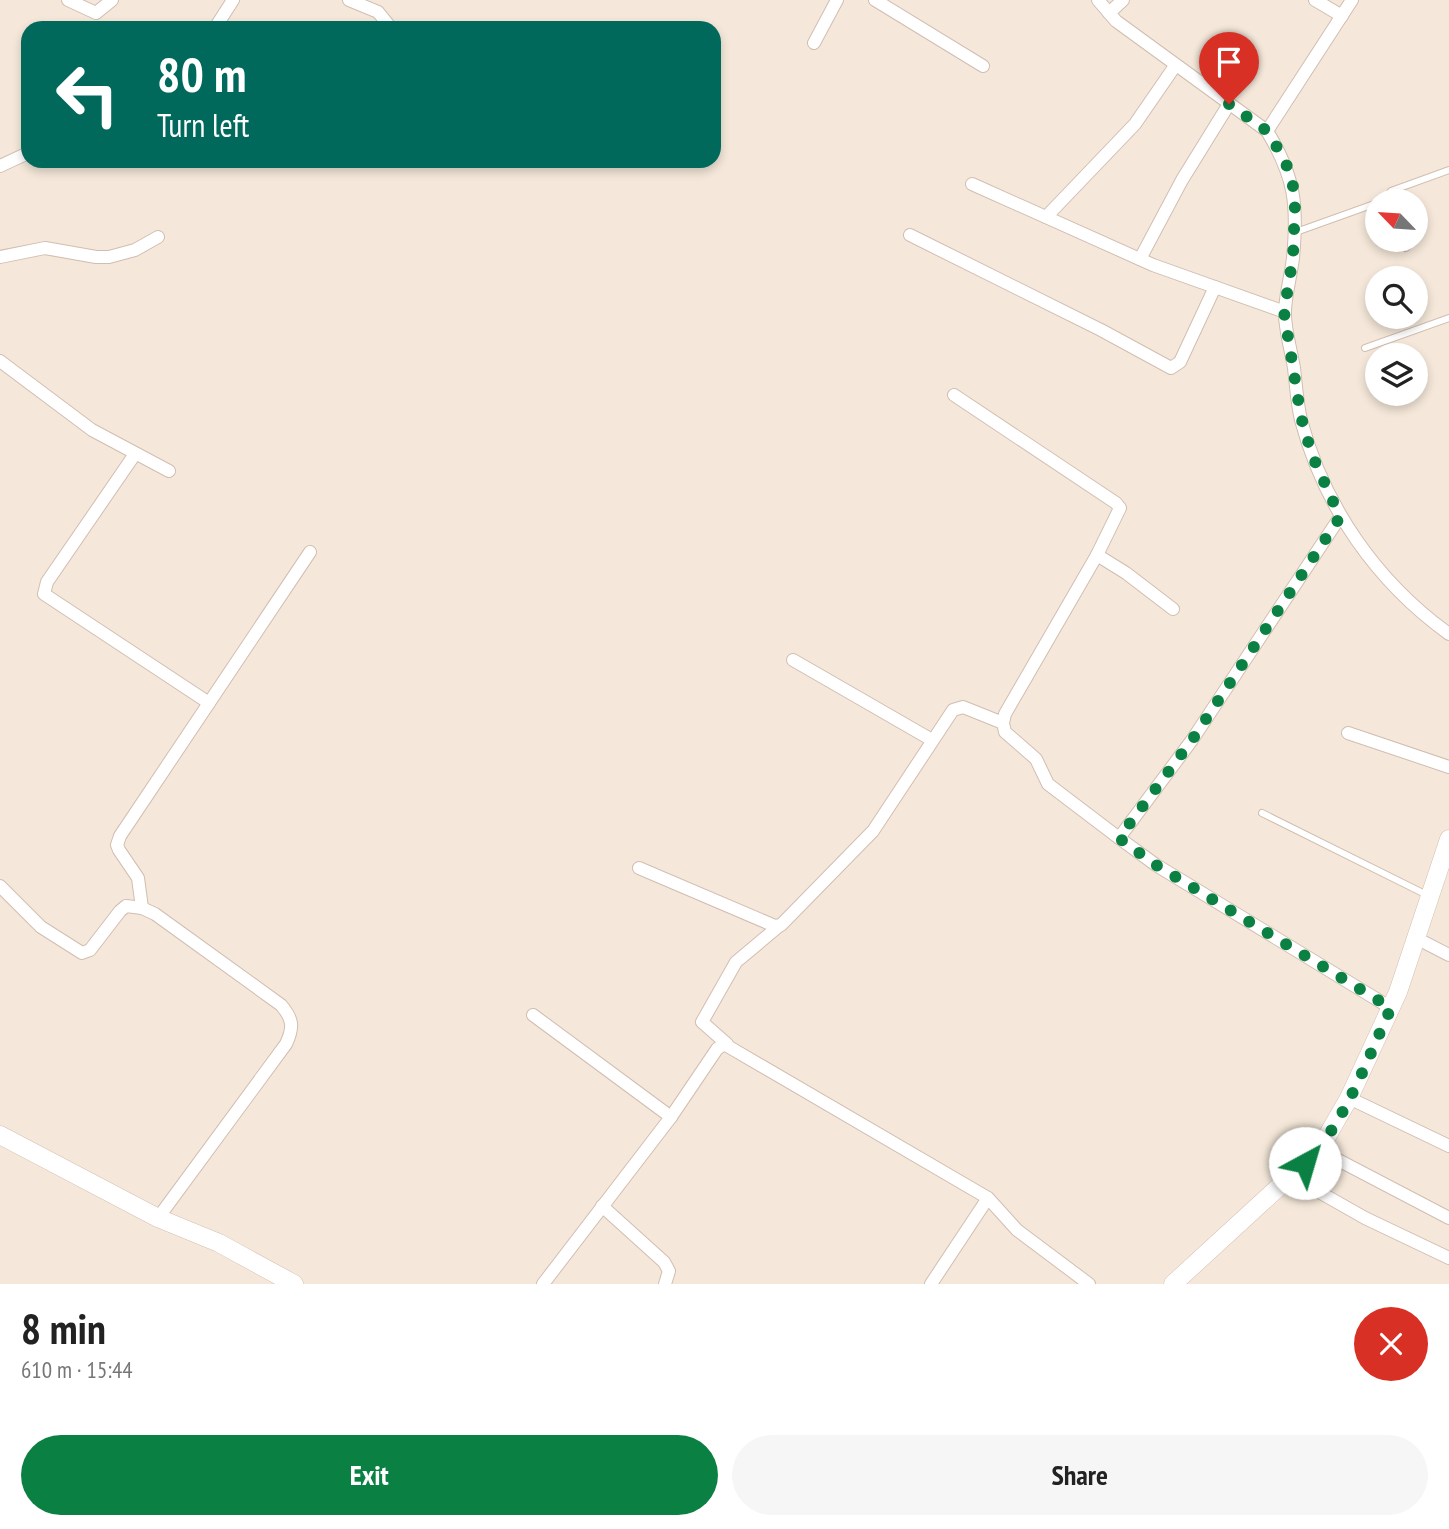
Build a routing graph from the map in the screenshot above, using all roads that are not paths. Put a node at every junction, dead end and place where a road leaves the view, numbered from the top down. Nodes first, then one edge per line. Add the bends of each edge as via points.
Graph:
1 (68, 0) edge
2 (112, 0) edge
3 (233, 0) edge
4 (349, 0) edge
5 (838, 0) edge
6 (875, 0) edge
7 (1098, 0) edge
8 (1123, 0) edge
9 (1315, 0) edge
10 (1352, 0) edge
11 (1109, 13) junction
12 (1342, 16) junction
13 (220, 21) edge
14 (385, 21) edge
15 (814, 43) dead end
16 (1175, 65) junction
17 (983, 66) dead end
18 (1229, 104) junction
19 (1267, 131) junction
20 (21, 156) edge
21 (0, 166) edge
22 (1449, 170) edge
23 (972, 184) dead end
24 (1397, 189) edge
25 (1365, 207) edge
26 (1046, 217) junction
27 (1294, 233) junction
28 (910, 234) dead end
29 (158, 237) dead end
30 (0, 257) edge
31 (1140, 259) junction
32 (1215, 287) junction
33 (1284, 312) junction
34 (1449, 318) edge
35 (1379, 343) edge
36 (0, 361) edge
37 (954, 395) dead end
38 (135, 454) junction
39 (169, 471) dead end
40 (1340, 517) junction
41 (310, 552) dead end
42 (1097, 555) junction
43 (1173, 608) dead end
44 (1449, 634) edge
45 (793, 660) dead end
46 (209, 702) junction
47 (1003, 723) junction
48 (1348, 733) dead end
49 (932, 740) junction
50 (1449, 767) edge
51 (1262, 813) dead end
52 (1119, 838) junction
53 (1449, 839) edge
54 (639, 868) dead end
55 (0, 886) edge
56 (1430, 896) junction
57 (142, 908) junction
58 (779, 926) junction
59 (1416, 938) junction
60 (1449, 955) edge
61 (1391, 1008) junction
62 (533, 1015) dead end
63 (727, 1044) junction
64 (1349, 1098) junction
65 (671, 1117) junction
66 (0, 1135) edge
67 (1449, 1146) edge
68 (1319, 1150) junction
69 (1291, 1176) junction
70 (988, 1199) junction
71 (602, 1206) junction
72 (158, 1218) junction
73 (1449, 1218) edge
74 (1449, 1258) edge
75 (294, 1284) edge
76 (543, 1284) edge
77 (665, 1284) edge
78 (931, 1284) edge
79 (1089, 1284) edge
80 (1173, 1284) edge

1 - 2 street via 96,13
3 - 13 street
4 - 14 street via 378,12
5 - 15 street
6 - 17 street
7 - 11 street
8 - 11 street
9 - 12 street
10 - 12 street
11 - 16 street
12 - 19 street
16 - 18 street
16 - 26 street via 1135,124
18 - 19 street
18 - 31 street
19 - 27 street via 1292,178
20 - 21 street
22 - 24 lane
23 - 26 street
25 - 27 lane
26 - 31 street
27 - 33 street
28 - 32 street via 1171,368 1180,362
29 - 30 street via 109,257 45,248
31 - 32 street
32 - 33 street
33 - 40 street via 1301,417 1312,455
34 - 35 lane
36 - 38 street via 92,430
37 - 42 street via 1119,505 1118,516
38 - 39 street
38 - 46 street via 47,582 44,594
40 - 44 street via 1396,589
40 - 52 street via 1192,740
41 - 46 street
42 - 43 street
42 - 47 street
45 - 49 street
46 - 57 street via 117,841 118,850 138,878
47 - 49 street via 959,707
47 - 52 street via 1008,736 1040,764 1048,784
48 - 50 street
49 - 58 street via 873,831
51 - 56 lane
52 - 61 street
53 - 56 street
54 - 58 street
55 - 57 street via 41,927 82,953 90,950 126,906
56 - 59 street
57 - 72 street via 281,1005 293,1026 286,1044
58 - 63 street via 736,962 702,1022
59 - 60 street
59 - 61 street
61 - 64 street
62 - 65 street
63 - 65 street via 717,1049
63 - 70 street
64 - 67 street
64 - 68 street
65 - 71 street
66 - 72 street
68 - 69 street
68 - 73 street
69 - 74 street
69 - 80 street
70 - 78 street
70 - 79 street via 1017,1230
71 - 76 street
71 - 77 street via 664,1262 669,1272
72 - 75 street via 219,1243

